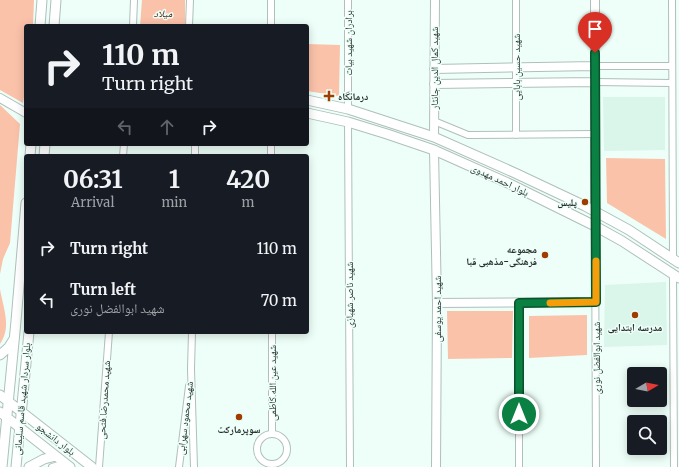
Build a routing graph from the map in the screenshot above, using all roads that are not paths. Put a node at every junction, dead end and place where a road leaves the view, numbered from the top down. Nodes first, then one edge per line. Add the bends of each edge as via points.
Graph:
1 (42, 0) edge
2 (56, 0) edge
3 (134, 0) edge
4 (190, 0) edge
5 (271, 0) edge
6 (348, 0) edge
7 (435, 0) edge
8 (516, 0) edge
9 (595, 0) edge
10 (672, 0) edge
11 (40, 24) edge
12 (54, 24) edge
13 (132, 24) edge
14 (190, 24) edge
15 (271, 24) edge
16 (595, 66) junction
17 (672, 66) junction
18 (516, 67) junction
19 (434, 69) junction
20 (595, 82) junction
21 (517, 83) junction
22 (672, 83) junction
23 (434, 84) junction
24 (676, 92) edge
25 (0, 98) edge
26 (309, 100) edge
27 (348, 109) junction
28 (24, 112) edge
29 (309, 113) edge
30 (434, 121) junction
31 (348, 122) junction
32 (516, 134) junction
33 (595, 134) junction
34 (434, 137) junction
35 (434, 150) junction
36 (595, 212) junction
37 (595, 226) junction
38 (24, 228) edge
39 (676, 261) edge
40 (676, 276) edge
41 (596, 302) junction
42 (437, 303) junction
43 (519, 303) junction
44 (29, 334) edge
45 (109, 334) edge
46 (192, 334) edge
47 (272, 334) edge
48 (15, 338) junction
49 (0, 355) edge
50 (191, 369) junction
51 (0, 395) edge
52 (8, 401) junction
53 (21, 411) junction
54 (4, 415) edge
55 (19, 427) junction
56 (183, 432) junction
57 (194, 432) junction
58 (272, 434) junction
59 (56, 456) junction
60 (272, 466) edge
61 (2, 467) edge
62 (16, 467) edge
63 (29, 467) edge
64 (52, 467) edge
65 (69, 467) edge
66 (92, 467) edge
67 (99, 467) edge
68 (179, 467) edge
69 (194, 467) edge
70 (350, 467) edge
71 (436, 467) edge
72 (519, 467) edge
73 (596, 467) edge
74 (674, 467) edge

1 - 11 main road
2 - 12 main road
3 - 13 street
4 - 14 street
5 - 15 street
6 - 27 street, برادران شهید بیات
7 - 19 street, شهید کمال الدین جانثار
8 - 18 street, شهید حسین بابایی
9 - 16 street
10 - 17 street
16 - 17 street
16 - 18 street
16 - 20 street
17 - 22 street
18 - 19 street
18 - 21 street, شهید حسین بابایی
19 - 23 street, شهید کمال الدین جانثار
20 - 21 street
20 - 22 street
20 - 33 street
21 - 23 street
21 - 32 street, شهید حسین بابایی
22 - 24 street
23 - 30 street, شهید کمال الدین جانثار
24 - 39 street
25 - 28 street
26 - 27 main road, بلوار احمد مهدوی
27 - 34 main road, بلوار احمد مهدوی
29 - 31 main road, بلوار احمد مهدوی
30 - 32 street via 468,135
30 - 34 street, شهید کمال الدین جانثار
31 - 35 main road, بلوار احمد مهدوی
31 - 70 street, شهید ناصر شهبازی
32 - 33 street
33 - 36 street
34 - 35 main road
34 - 36 main road, بلوار احمد مهدوی
35 - 37 main road, بلوار احمد مهدوی
35 - 42 street, شهید احمد یوسفی
36 - 37 street, شهید ابوالفضل نوری
36 - 39 main road, بلوار احمد مهدوی via 629,230
37 - 40 main road, بلوار احمد مهدوی
37 - 41 street, شهید ابوالفضل نوری
38 - 48 main road, بلوار سردار شهید قاسم سلیمانی
40 - 74 street
41 - 43 street
41 - 73 street, شهید ابوالفضل نوری
42 - 43 street
42 - 71 street, شهید احمد یوسفی
43 - 72 street
44 - 53 main road, بلوار سردار شهید قاسم سلیمانی
45 - 67 street, شهید محمدرضا فتحی
46 - 50 street, شهید محمود سهرابی
47 - 58 street, شهید عین الله کاظمی
48 - 49 main road
48 - 52 main road, بلوار سردار شهید قاسم سلیمانی
50 - 56 street, شهید محمود سهرابی
50 - 57 street, شهید محمود سهرابی
51 - 52 main road, بلوار دانشجو
52 - 53 main road, بلوار دانشجو
52 - 54 main road, بلوار سردار شهید قاسم سلیمانی
53 - 55 main road, بلوار سردار شهید قاسم سلیمانی
53 - 66 main road, بلوار دانشجو
54 - 55 main road, بلوار دانشجو
54 - 61 main road, بلوار سردار شهید قاسم سلیمانی
55 - 59 main road, بلوار دانشجو
55 - 62 main road, بلوار سردار شهید قاسم سلیمانی
56 - 57 street via 189,428
56 - 68 street, شهید محمود سهرابی
57 - 69 street, شهید محمود سهرابی
58 - 60 street via 262,438 257,449 262,460
58 - 60 street via 283,438 288,449 286,457
59 - 63 main road
59 - 65 main road, بلوار دانشجو
64 - 65 street

